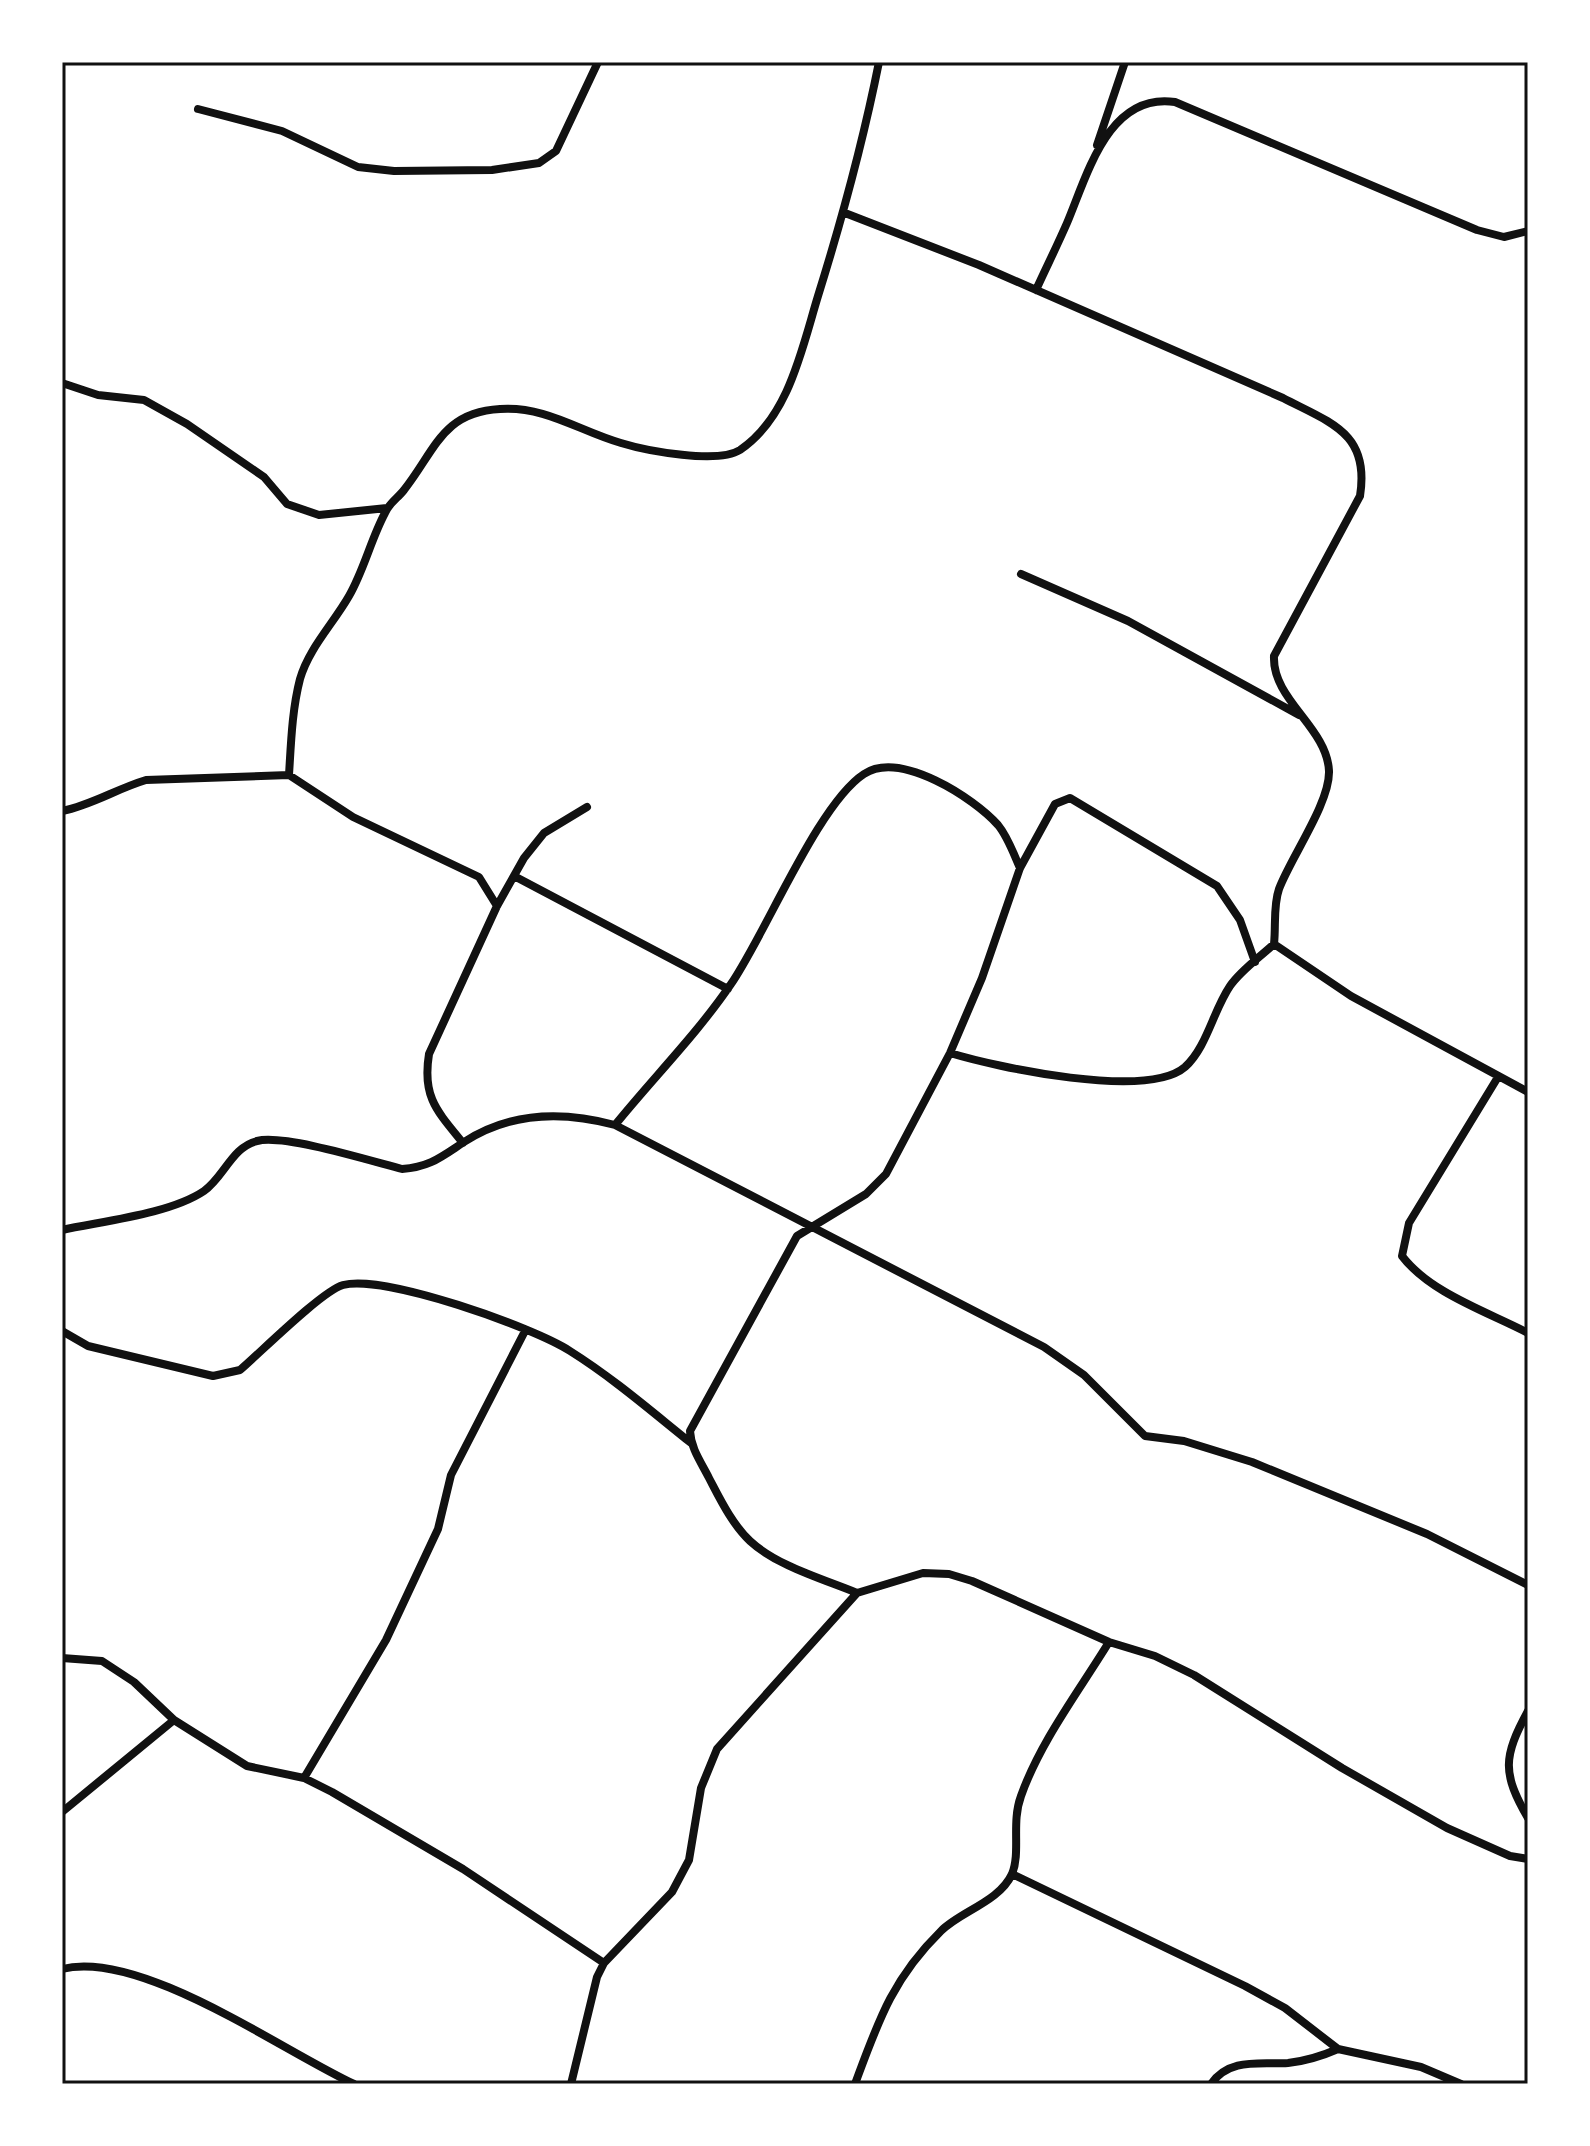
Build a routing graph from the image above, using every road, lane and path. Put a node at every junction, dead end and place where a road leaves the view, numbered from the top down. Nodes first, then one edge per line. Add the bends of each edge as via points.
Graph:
1 (598, 62) edge
2 (879, 62) edge
3 (1125, 62) edge
4 (198, 109) dead end
5 (1092, 158) junction
6 (845, 213) junction
7 (1528, 231) edge
8 (1036, 290) junction
9 (62, 383) edge
10 (387, 508) junction
11 (1021, 574) dead end
12 (1303, 718) junction
13 (289, 775) junction
14 (587, 807) dead end
15 (62, 811) edge
16 (1020, 868) junction
17 (514, 876) junction
18 (497, 906) junction
19 (1274, 944) junction
20 (1255, 962) junction
21 (728, 989) junction
22 (950, 1053) junction
23 (1498, 1077) junction
24 (1528, 1092) edge
25 (615, 1125) junction
26 (463, 1143) junction
27 (810, 1226) junction
28 (62, 1230) edge
29 (62, 1331) edge
30 (525, 1331) junction
31 (1528, 1333) edge
32 (691, 1443) junction
33 (1528, 1585) edge
34 (857, 1593) junction
35 (1109, 1642) junction
36 (62, 1658) edge
37 (1528, 1711) edge
38 (174, 1720) junction
39 (304, 1778) junction
40 (62, 1812) edge
41 (1528, 1818) edge
42 (1528, 1859) edge
43 (1012, 1874) junction
44 (604, 1963) junction
45 (62, 1969) edge
46 (1338, 2049) junction
47 (354, 2084) edge
48 (571, 2084) edge
49 (855, 2084) edge
50 (1211, 2084) edge
51 (1461, 2084) edge

1 - 4 street via 556,151 539,163 492,170 358,167 282,131
2 - 6 street
3 - 5 street
5 - 7 street via 1114,127 1144,103 1175,102 1477,230 1504,237
5 - 8 street
6 - 8 street
6 - 10 street via 800,361 760,433 738,451 724,456 653,449 622,443 544,413 498,409 467,415 446,428
8 - 12 street via 1283,398 1328,421 1358,452 1364,470 1360,496 1274,656 1273,671
9 - 10 street via 98,395 144,400 264,477 287,504 319,515
10 - 13 street via 351,594 307,660 294,709
11 - 12 street via 1128,621
12 - 19 street via 1327,760 1328,781 1279,891
13 - 15 street via 146,780 93,804
13 - 18 street via 353,817 479,877
14 - 17 street via 544,833
16 - 20 street via 1055,804 1070,798 1217,886 1240,920
16 - 21 street via 1001,828 980,806 920,773 881,768 866,772 810,844
16 - 22 street
17 - 18 street
17 - 21 street
18 - 26 street via 429,1054 425,1079 432,1104
19 - 20 street
19 - 23 street via 1351,996
20 - 22 street via 1230,985 1193,1056 1171,1074 1136,1079 1032,1075
21 - 25 street
22 - 27 street via 877,1185
23 - 24 street
23 - 31 street via 1409,1223 1402,1256 1433,1283
25 - 26 street via 540,1116 492,1126
25 - 27 street
26 - 28 street via 440,1161 402,1169 256,1141 239,1150 194,1197
27 - 32 street via 791,1245 693,1421
27 - 33 street via 1044,1347 1084,1375 1145,1436 1184,1441 1252,1462 1427,1534
29 - 30 street via 88,1346 213,1376 230,1374 322,1296 355,1283 403,1288
30 - 32 street via 566,1349
30 - 39 street via 451,1475 438,1529 386,1640
32 - 34 street via 751,1542
34 - 35 street via 923,1573 949,1574
34 - 44 street via 717,1749 701,1788 689,1860 672,1892
35 - 42 street via 1194,1675 1447,1828
35 - 43 street via 1021,1795 1014,1820
36 - 38 street via 102,1661 134,1682
37 - 41 street via 1515,1735 1508,1769 1510,1785
38 - 39 street via 247,1766
38 - 40 street
39 - 44 street via 463,1869
43 - 46 street via 1245,1986 1285,2008
43 - 49 street via 943,1929 906,1970 885,2004
44 - 48 street
45 - 47 street via 82,1964 114,1968 168,1989
46 - 50 street via 1288,2063 1251,2062 1233,2067
46 - 51 street via 1421,2067

